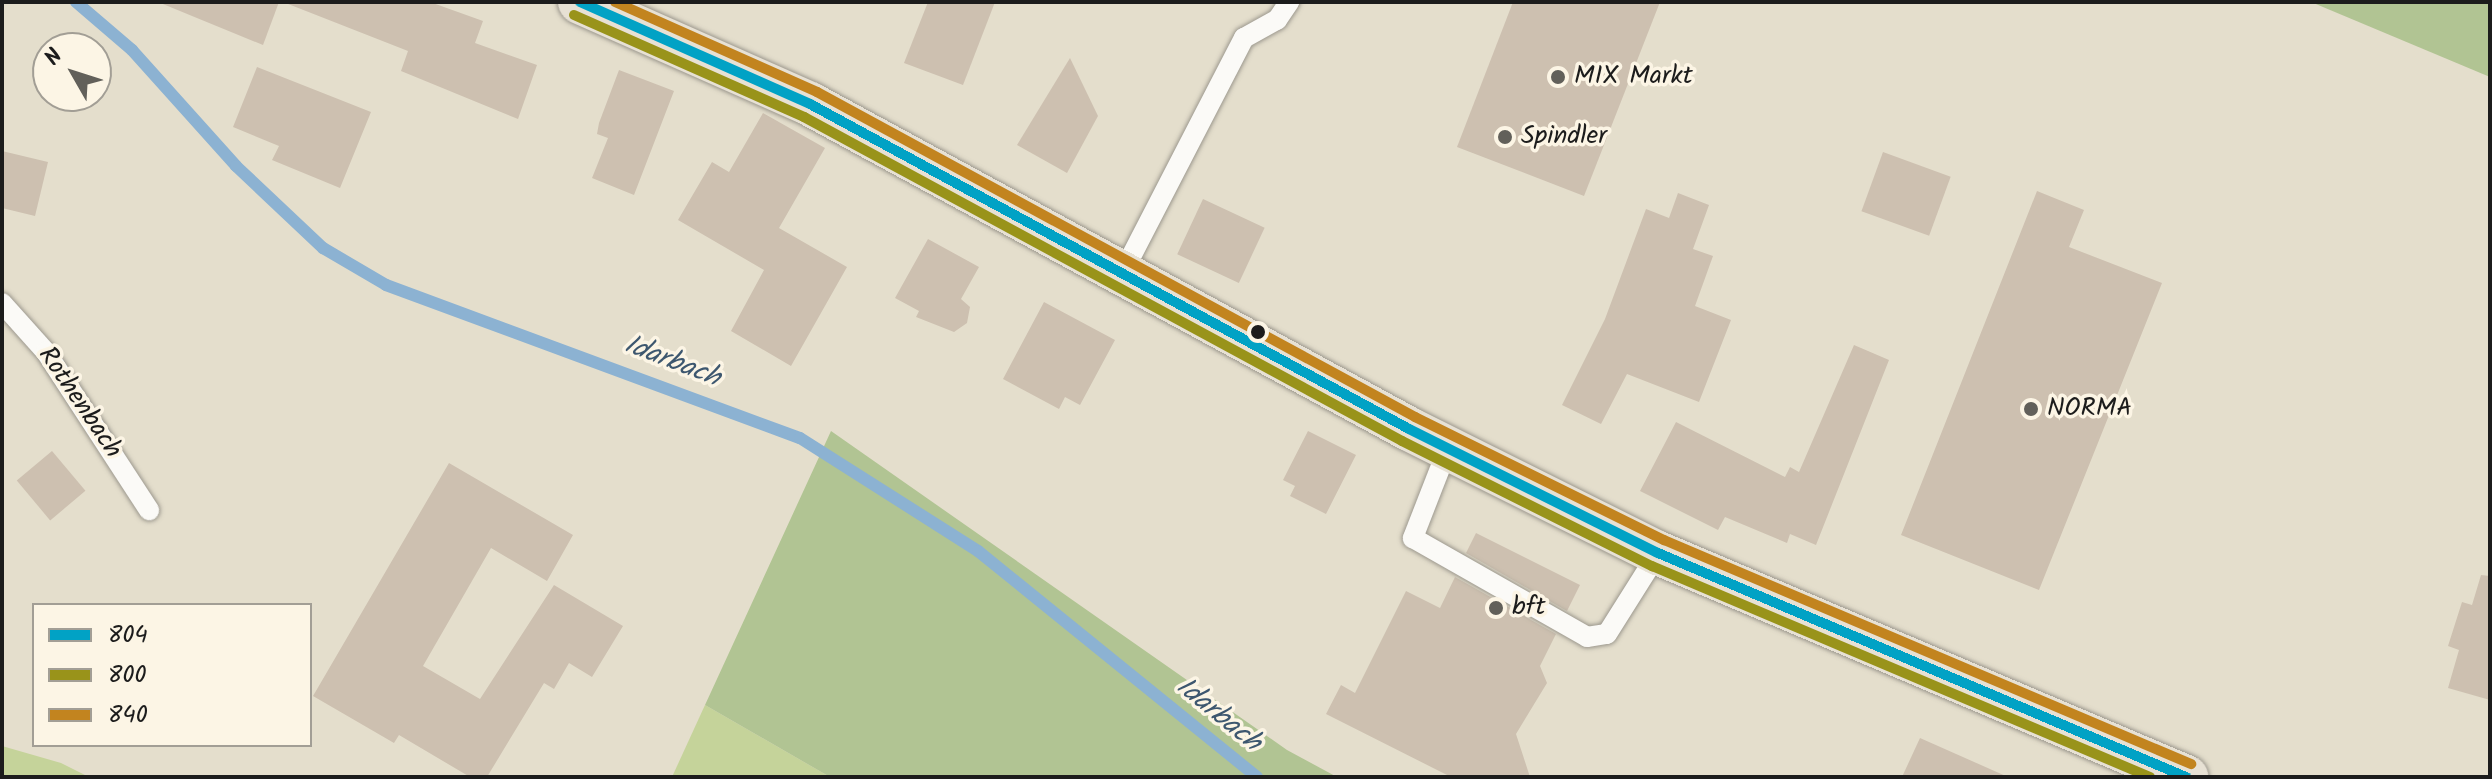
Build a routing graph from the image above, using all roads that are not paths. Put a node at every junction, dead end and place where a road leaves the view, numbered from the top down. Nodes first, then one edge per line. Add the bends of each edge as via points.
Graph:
1 (580, 2) edge
2 (1289, 2) edge
3 (1121, 276) junction
4 (2, 303) edge
5 (1448, 448) junction
6 (149, 510) dead end
7 (1658, 553) junction
8 (2186, 777) edge

1 - 3 main road via 810,104
2 - 3 lane via 1277,20 1244,38
3 - 5 main road
4 - 6 lane, Rothenbach via 46,352
5 - 7 main road
5 - 7 lane via 1413,538 1587,637 1607,634
7 - 8 main road

